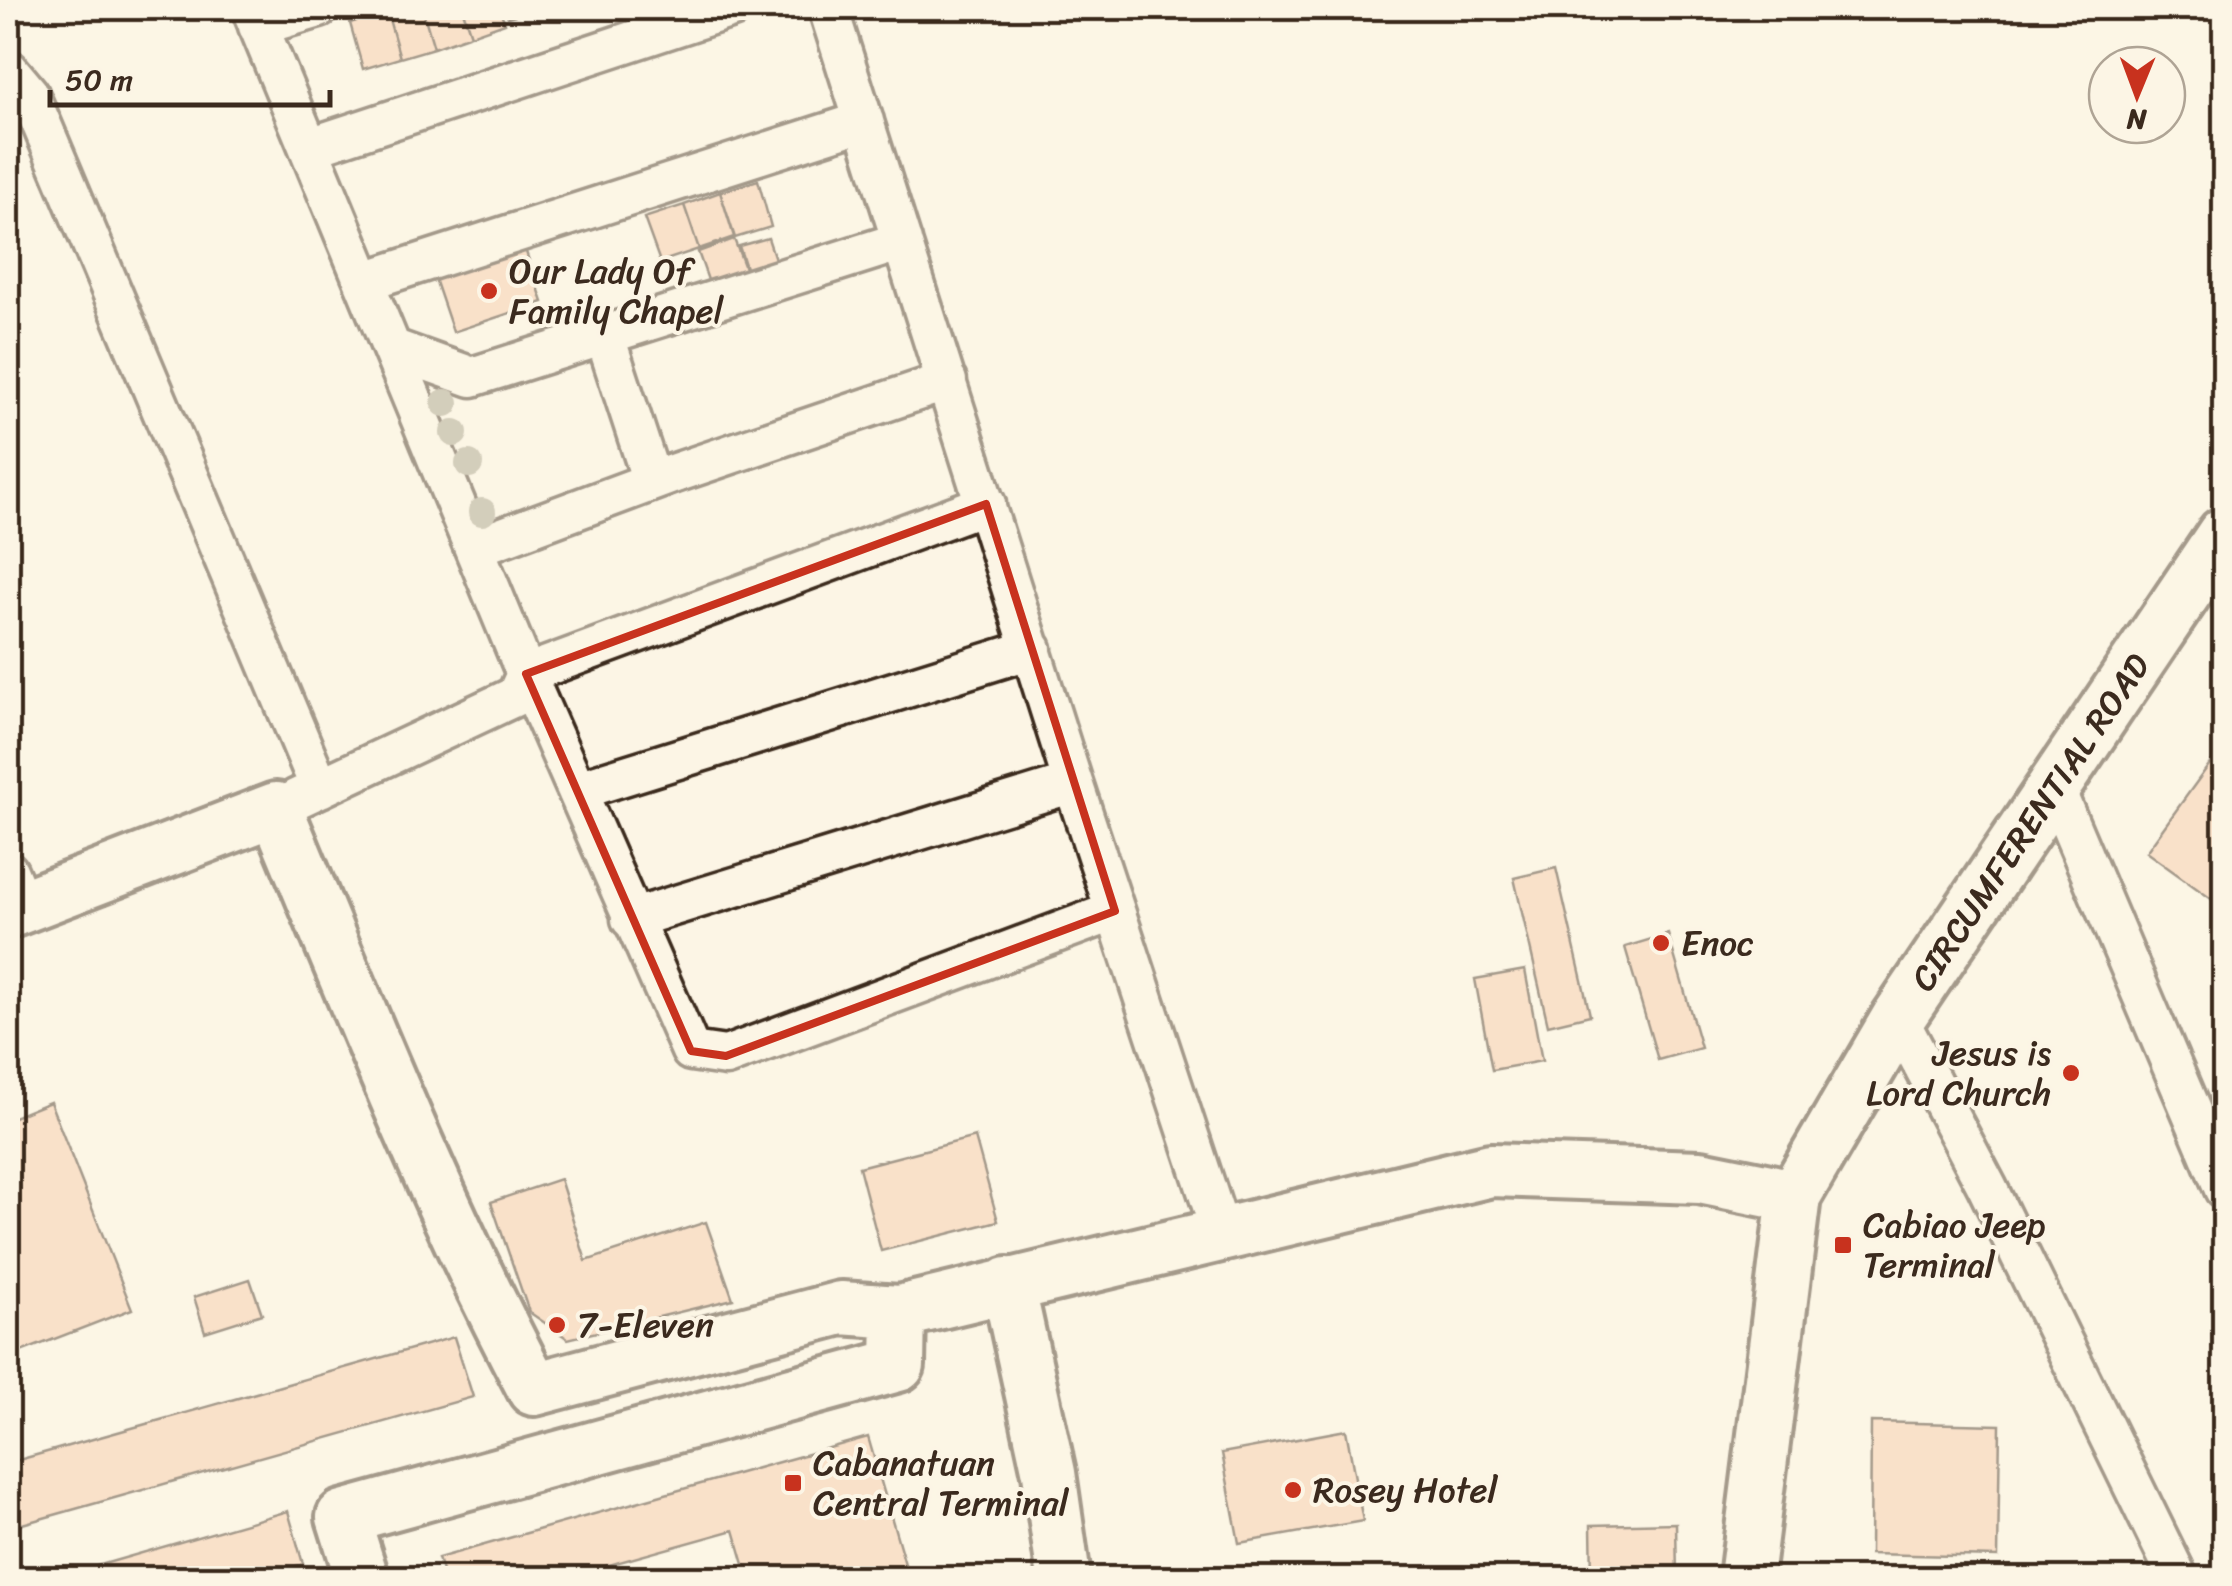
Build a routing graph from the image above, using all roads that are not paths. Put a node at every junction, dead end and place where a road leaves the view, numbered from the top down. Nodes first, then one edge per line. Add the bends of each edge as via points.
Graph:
1 (318, 8) edge
2 (732, 8) edge
3 (828, 8) edge
4 (254, 17) edge
5 (8, 69) edge
6 (864, 120) junction
7 (310, 148) junction
8 (902, 241) junction
9 (365, 281) junction
10 (605, 338) junction
11 (394, 348) junction
12 (946, 380) junction
13 (652, 481) junction
14 (986, 504) junction
15 (2224, 534) edge
16 (476, 547) junction
17 (1032, 648) junction
18 (526, 674) junction
19 (1073, 783) junction
20 (2054, 787) junction
21 (578, 790) junction
22 (298, 799) junction
23 (13, 896) edge
24 (1115, 911) junction
25 (631, 918) junction
26 (1898, 1018) junction
27 (2224, 1189) edge
28 (1794, 1196) junction
29 (1221, 1232) junction
30 (1008, 1284) junction
31 (899, 1312) junction
32 (362, 1578) edge
33 (1064, 1578) edge
34 (1746, 1578) edge
35 (2178, 1578) edge

1 - 4 street
2 - 7 street
3 - 6 street
4 - 7 street
5 - 22 street via 28,94
6 - 8 street
6 - 9 street
7 - 9 street
8 - 10 street
8 - 12 street
9 - 11 street
10 - 11 street via 472,376
10 - 13 street
11 - 16 street
12 - 13 street
12 - 14 street
13 - 16 street
14 - 17 street
14 - 18 street
15 - 20 street, CIRCUMFERENTIAL ROAD
16 - 18 street
17 - 19 street
17 - 21 street
18 - 21 street
18 - 22 street via 516,696
19 - 24 street
19 - 25 street
20 - 26 street, CIRCUMFERENTIAL ROAD
20 - 27 street
21 - 25 street
22 - 23 street
22 - 31 street via 380,1062 534,1390 841,1308
24 - 25 street via 726,1056 691,1051
24 - 29 street
26 - 28 street, CIRCUMFERENTIAL ROAD
26 - 35 street
28 - 29 street via 1700,1177 1491,1170
28 - 34 street, CIRCUMFERENTIAL ROAD
29 - 30 street
30 - 31 street
30 - 33 street
31 - 32 street via 898,1366 342,1517

